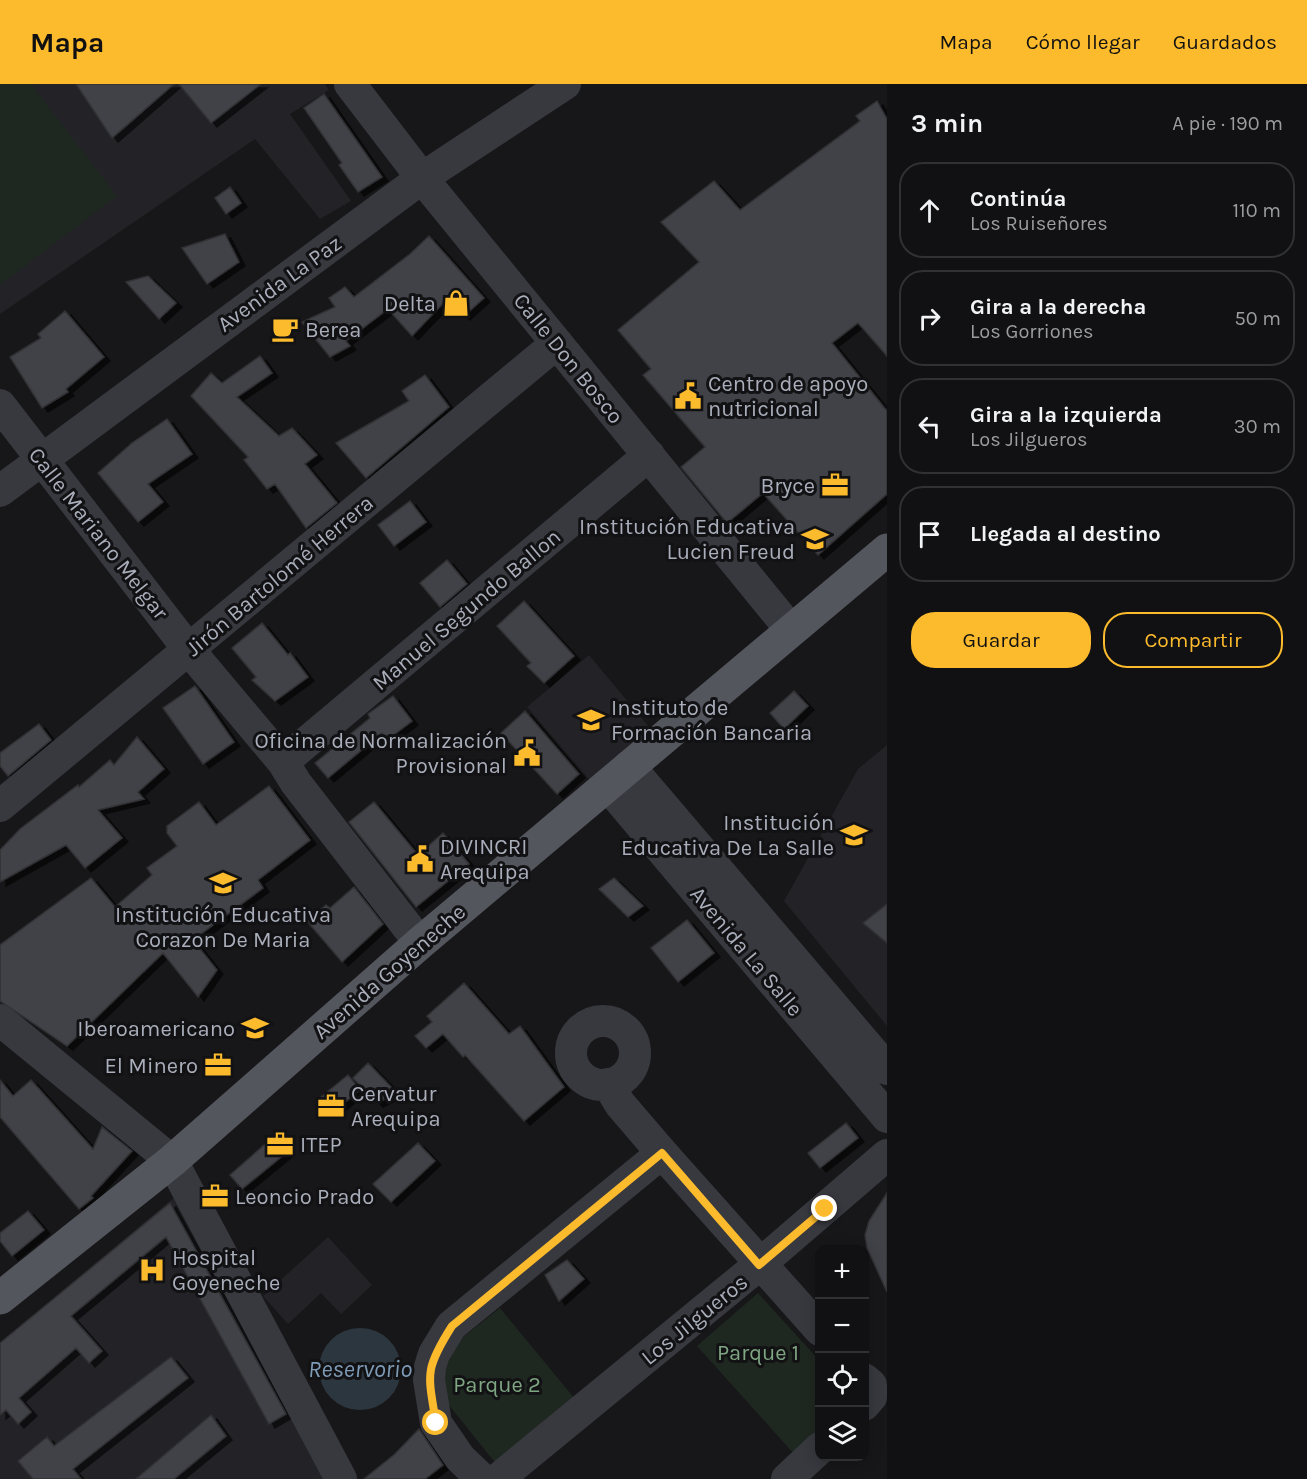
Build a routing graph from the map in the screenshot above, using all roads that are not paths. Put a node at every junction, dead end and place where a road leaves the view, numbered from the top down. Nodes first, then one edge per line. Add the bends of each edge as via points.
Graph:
1 (350, 84) edge
2 (565, 84) edge
3 (422, 178) junction
4 (557, 343) junction
5 (0, 405) edge
6 (649, 455) junction
7 (42, 458) junction
8 (0, 491) edge
9 (887, 550) edge
10 (791, 630) junction
11 (189, 650) junction
12 (284, 762) junction
13 (618, 775) junction
14 (0, 806) edge
15 (420, 943) junction
16 (0, 1020) edge
17 (887, 1069) edge
18 (608, 1084) dead end
19 (887, 1117) edge
20 (662, 1153) junction
21 (887, 1155) edge
22 (172, 1161) junction
23 (759, 1265) junction
24 (0, 1299) edge
25 (815, 1326) edge
26 (869, 1383) edge
27 (869, 1399) edge
28 (341, 1479) edge
29 (482, 1479) edge
30 (498, 1479) edge

1 - 3 street, Calle Don Bosco
2 - 3 street, Avenida La Paz
3 - 4 street, Calle Don Bosco
3 - 7 street, Avenida La Paz
4 - 6 street, Calle Don Bosco
4 - 11 street, Jirón Bartolomé Herrera
5 - 7 street, Calle Mariano Melgar
6 - 10 street, Calle Don Bosco
6 - 12 street, Manuel Segundo Ballon
7 - 8 street, Avenida La Paz
7 - 11 street, Calle Mariano Melgar
9 - 10 main road, Avenida Goyeneche
10 - 13 main road, Avenida Goyeneche
11 - 12 street, Calle Mariano Melgar
11 - 14 street, Jirón Bartolomé Herrera
12 - 15 street, Calle Mariano Melgar via 296,783
13 - 15 main road, Avenida Goyeneche
13 - 17 street, Avenida La Salle
13 - 19 street, Avenida La Salle
15 - 22 main road, Avenida Goyeneche
16 - 22 street
18 - 20 street
20 - 23 street
20 - 29 street via 452,1326 434,1354 429,1380 436,1423 460,1458
21 - 23 street, Los Jilgueros
22 - 24 main road, Avenida Goyeneche
22 - 28 street
23 - 25 street
23 - 30 street, Los Jilgueros
26 - 27 street

